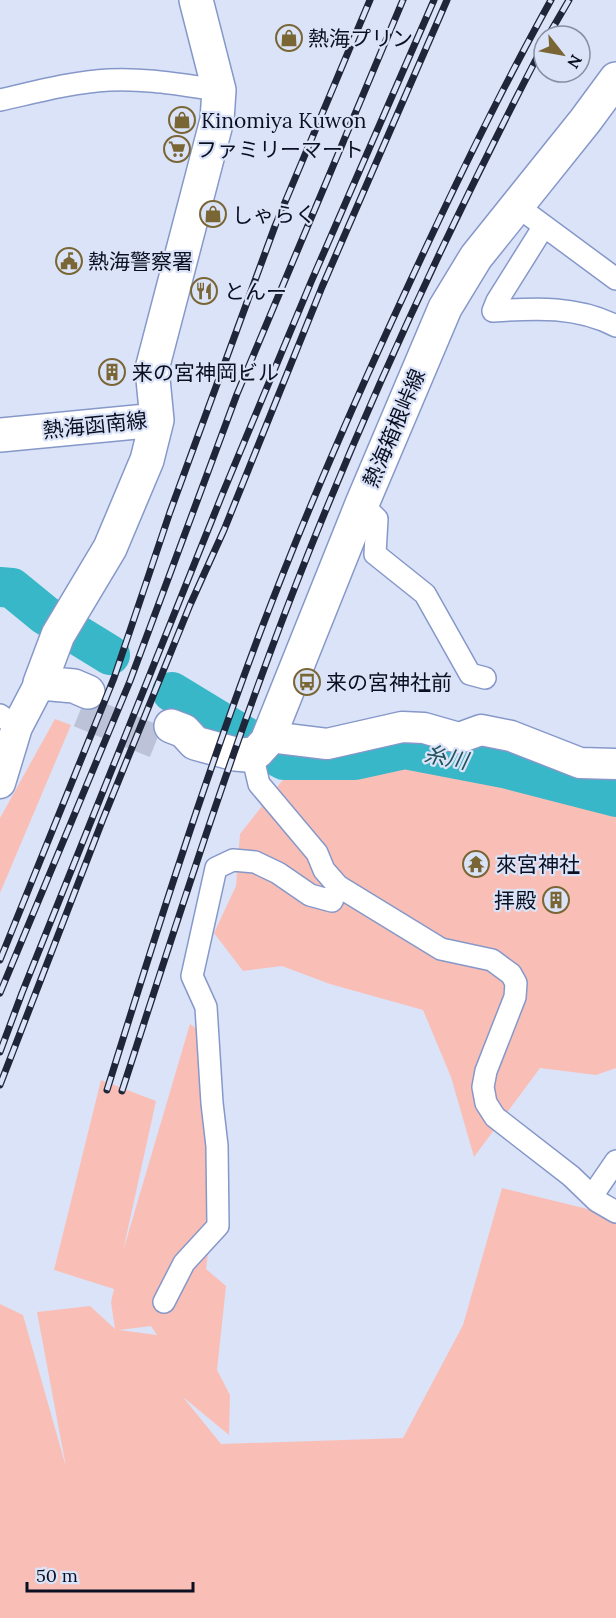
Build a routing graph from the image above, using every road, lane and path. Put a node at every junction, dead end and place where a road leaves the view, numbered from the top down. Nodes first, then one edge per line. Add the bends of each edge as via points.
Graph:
1 (196, 0) edge
2 (616, 79) edge
3 (219, 90) junction
4 (0, 100) edge
5 (517, 206) junction
6 (544, 226) junction
7 (616, 279) edge
8 (616, 326) edge
9 (157, 420) junction
10 (0, 435) edge
11 (362, 504) junction
12 (485, 678) dead end
13 (40, 683) junction
14 (84, 701) tunnel mouth
15 (6, 738) edge
16 (176, 738) tunnel mouth
17 (261, 746) junction
18 (616, 764) edge
19 (0, 783) edge
20 (338, 886) junction
21 (616, 1161) edge
22 (592, 1196) junction
23 (616, 1212) edge
24 (164, 1302) dead end

1 - 3 main road, 熱海函南線
2 - 5 main road, 熱海箱根峠線
3 - 4 street via 158,81 110,80
3 - 9 main road, 熱海函南線 via 217,120 152,369
5 - 6 street
5 - 11 main road, 熱海箱根峠線 via 476,257 445,308
6 - 7 street
6 - 8 street via 494,311 575,311
9 - 10 main road, 熱海函南線
9 - 13 main road via 147,460 110,548 64,625
11 - 12 street via 377,519 375,554 425,594 470,674
11 - 17 main road, 熱海箱根峠線
13 - 14 main road via 66,705
13 - 15 street
15 - 19 street
16 - 17 main road via 235,754
17 - 18 street via 327,744 402,727 424,728 459,738 481,730 511,736 580,764
17 - 20 street via 259,784 317,852 324,870
20 - 22 street via 441,949 492,960 511,974 516,983 515,997 486,1071 486,1103 495,1117
20 - 24 street via 332,901 310,895 255,862 233,860 216,868 192,976 206,1007 217,1146 218,1226 184,1263
21 - 22 street
22 - 23 street

